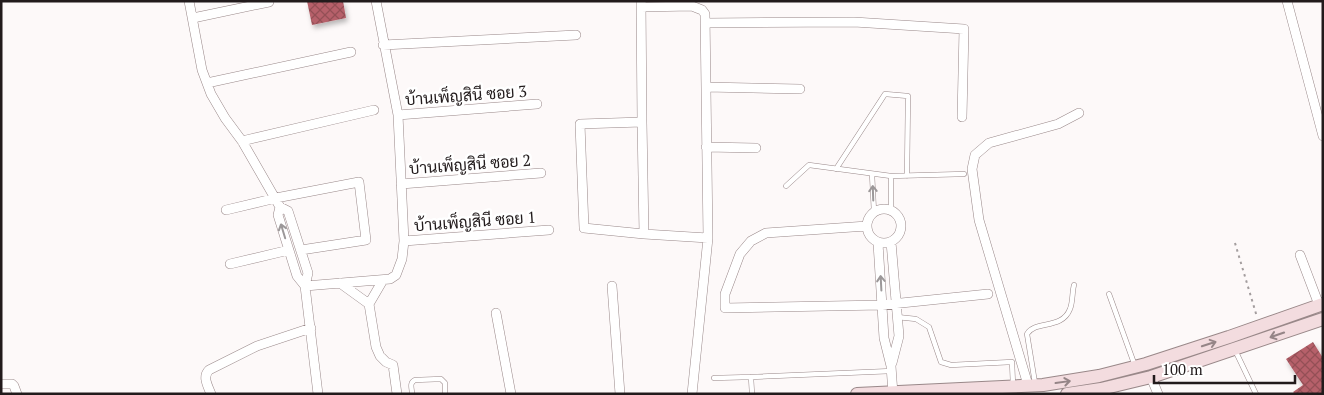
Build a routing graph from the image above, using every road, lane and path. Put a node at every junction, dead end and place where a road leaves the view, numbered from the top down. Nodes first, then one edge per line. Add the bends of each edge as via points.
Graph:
1 (189, 1) edge
2 (376, 1) edge
3 (1287, 1) edge
4 (269, 2) edge
5 (641, 4) edge
6 (238, 5) edge
7 (193, 18) junction
8 (705, 23) junction
9 (576, 35) dead end
10 (383, 45) junction
11 (351, 52) dead end
12 (207, 83) junction
13 (706, 87) junction
14 (800, 89) dead end
15 (537, 104) dead end
16 (374, 110) dead end
17 (1079, 113) dead end
18 (398, 115) junction
19 (962, 117) dead end
20 (642, 122) junction
21 (1323, 136) edge
22 (242, 141) junction
23 (706, 147) junction
24 (756, 148) dead end
25 (836, 169) junction
26 (542, 173) dead end
27 (872, 174) junction
28 (964, 174) dead end
29 (891, 176) junction
30 (907, 176) junction
31 (401, 184) junction
32 (786, 186) dead end
33 (278, 202) junction
34 (226, 210) dead end
35 (891, 211) junction
36 (874, 212) junction
37 (867, 226) junction
38 (549, 230) dead end
39 (644, 234) junction
40 (708, 238) junction
41 (404, 241) junction
42 (891, 242) junction
43 (878, 243) junction
44 (1235, 243) dead end
45 (289, 250) junction
46 (301, 250) junction
47 (1300, 255) dead end
48 (230, 264) dead end
49 (383, 280) junction
50 (340, 283) junction
51 (1074, 285) dead end
52 (305, 286) junction
53 (612, 286) dead end
54 (988, 294) dead end
55 (1109, 294) dead end
56 (896, 303) junction
57 (369, 304) junction
58 (882, 305) junction
59 (1321, 305) edge
60 (496, 313) dead end
61 (897, 317) junction
62 (1323, 319) edge
63 (1260, 327) junction
64 (311, 328) junction
65 (1232, 336) junction
66 (1236, 349) junction
67 (892, 368) junction
68 (1136, 368) junction
69 (751, 377) junction
70 (1151, 377) junction
71 (714, 378) dead end
72 (1, 384) edge
73 (1031, 385) junction
74 (1014, 386) junction
75 (893, 393) edge
76 (17, 394) edge
77 (211, 394) edge
78 (318, 394) edge
79 (397, 394) edge
80 (412, 394) edge
81 (445, 394) edge
82 (511, 394) edge
83 (620, 394) edge
84 (692, 394) edge
85 (752, 394) edge
86 (857, 394) edge
87 (1067, 394) edge
88 (1158, 394) edge
89 (1256, 394) edge

1 - 7 street
2 - 10 street
3 - 21 street
4 - 6 street
5 - 8 street via 697,7 702,10
5 - 20 street
6 - 7 street
7 - 12 street
8 - 13 street
8 - 19 street via 854,22 964,29
9 - 10 street
10 - 18 street
11 - 12 street
12 - 22 street via 217,106
13 - 14 street
13 - 23 street
15 - 18 street, บ้านเพ็ญสินี ซอย 3
16 - 22 street
17 - 73 street via 1058,124 989,143 974,156 972,170 979,220
18 - 31 street
20 - 39 street
20 - 39 street via 580,124 584,228
22 - 33 street
23 - 24 street
23 - 40 street
25 - 27 lane
25 - 30 lane via 884,94 908,96
25 - 32 lane via 809,165
26 - 31 street, บ้านเพ็ญสินี ซอย 2
27 - 29 lane
36 -> 27 lane
28 - 30 lane
29 - 30 lane
29 - 35 lane
31 - 41 street
33 - 34 street
45 -> 33 street via 278,215
33 - 46 street via 288,211
33 - 46 street via 358,182 366,240
35 - 36 street
35 - 42 street via 901,225 897,238
36 - 37 street
37 - 43 street via 868,233
37 - 58 street via 766,234 751,241 740,254 725,294 726,308
38 - 41 street, บ้านเพ็ญสินี ซอย 1
39 - 40 street
40 - 84 street
41 - 49 street via 396,275
42 - 43 street
42 - 56 street
58 -> 43 street
44 - 63 path
45 - 48 street
45 - 52 street via 297,276
46 - 52 street via 308,273
47 - 59 street
49 - 50 street
49 - 57 street
50 - 52 street
50 - 57 street
51 - 73 lane via 1070,309 1063,319 1029,331
52 - 64 street
53 - 83 street
54 - 56 street
55 - 68 lane
56 - 58 street
56 - 61 street
57 - 79 street via 376,347 380,356 393,365
58 - 67 street via 884,338
59 - 63 street
60 - 82 street
61 - 67 street via 899,336
61 - 74 lane via 916,319 929,327 941,362 951,365 1012,362
62 -> 66 street
63 - 65 street
64 - 77 street via 257,346 209,370 205,376
64 - 78 street
65 - 66 street
68 -> 65 street
66 - 70 street
66 - 89 lane
67 - 69 lane
67 - 75 street
73 -> 68 street
69 - 71 lane
69 - 85 lane
70 - 87 street
70 - 88 street
72 - 76 street via 12,384
73 - 74 street
74 - 75 street
75 - 86 street
80 - 81 lane via 412,381 441,379 445,383

